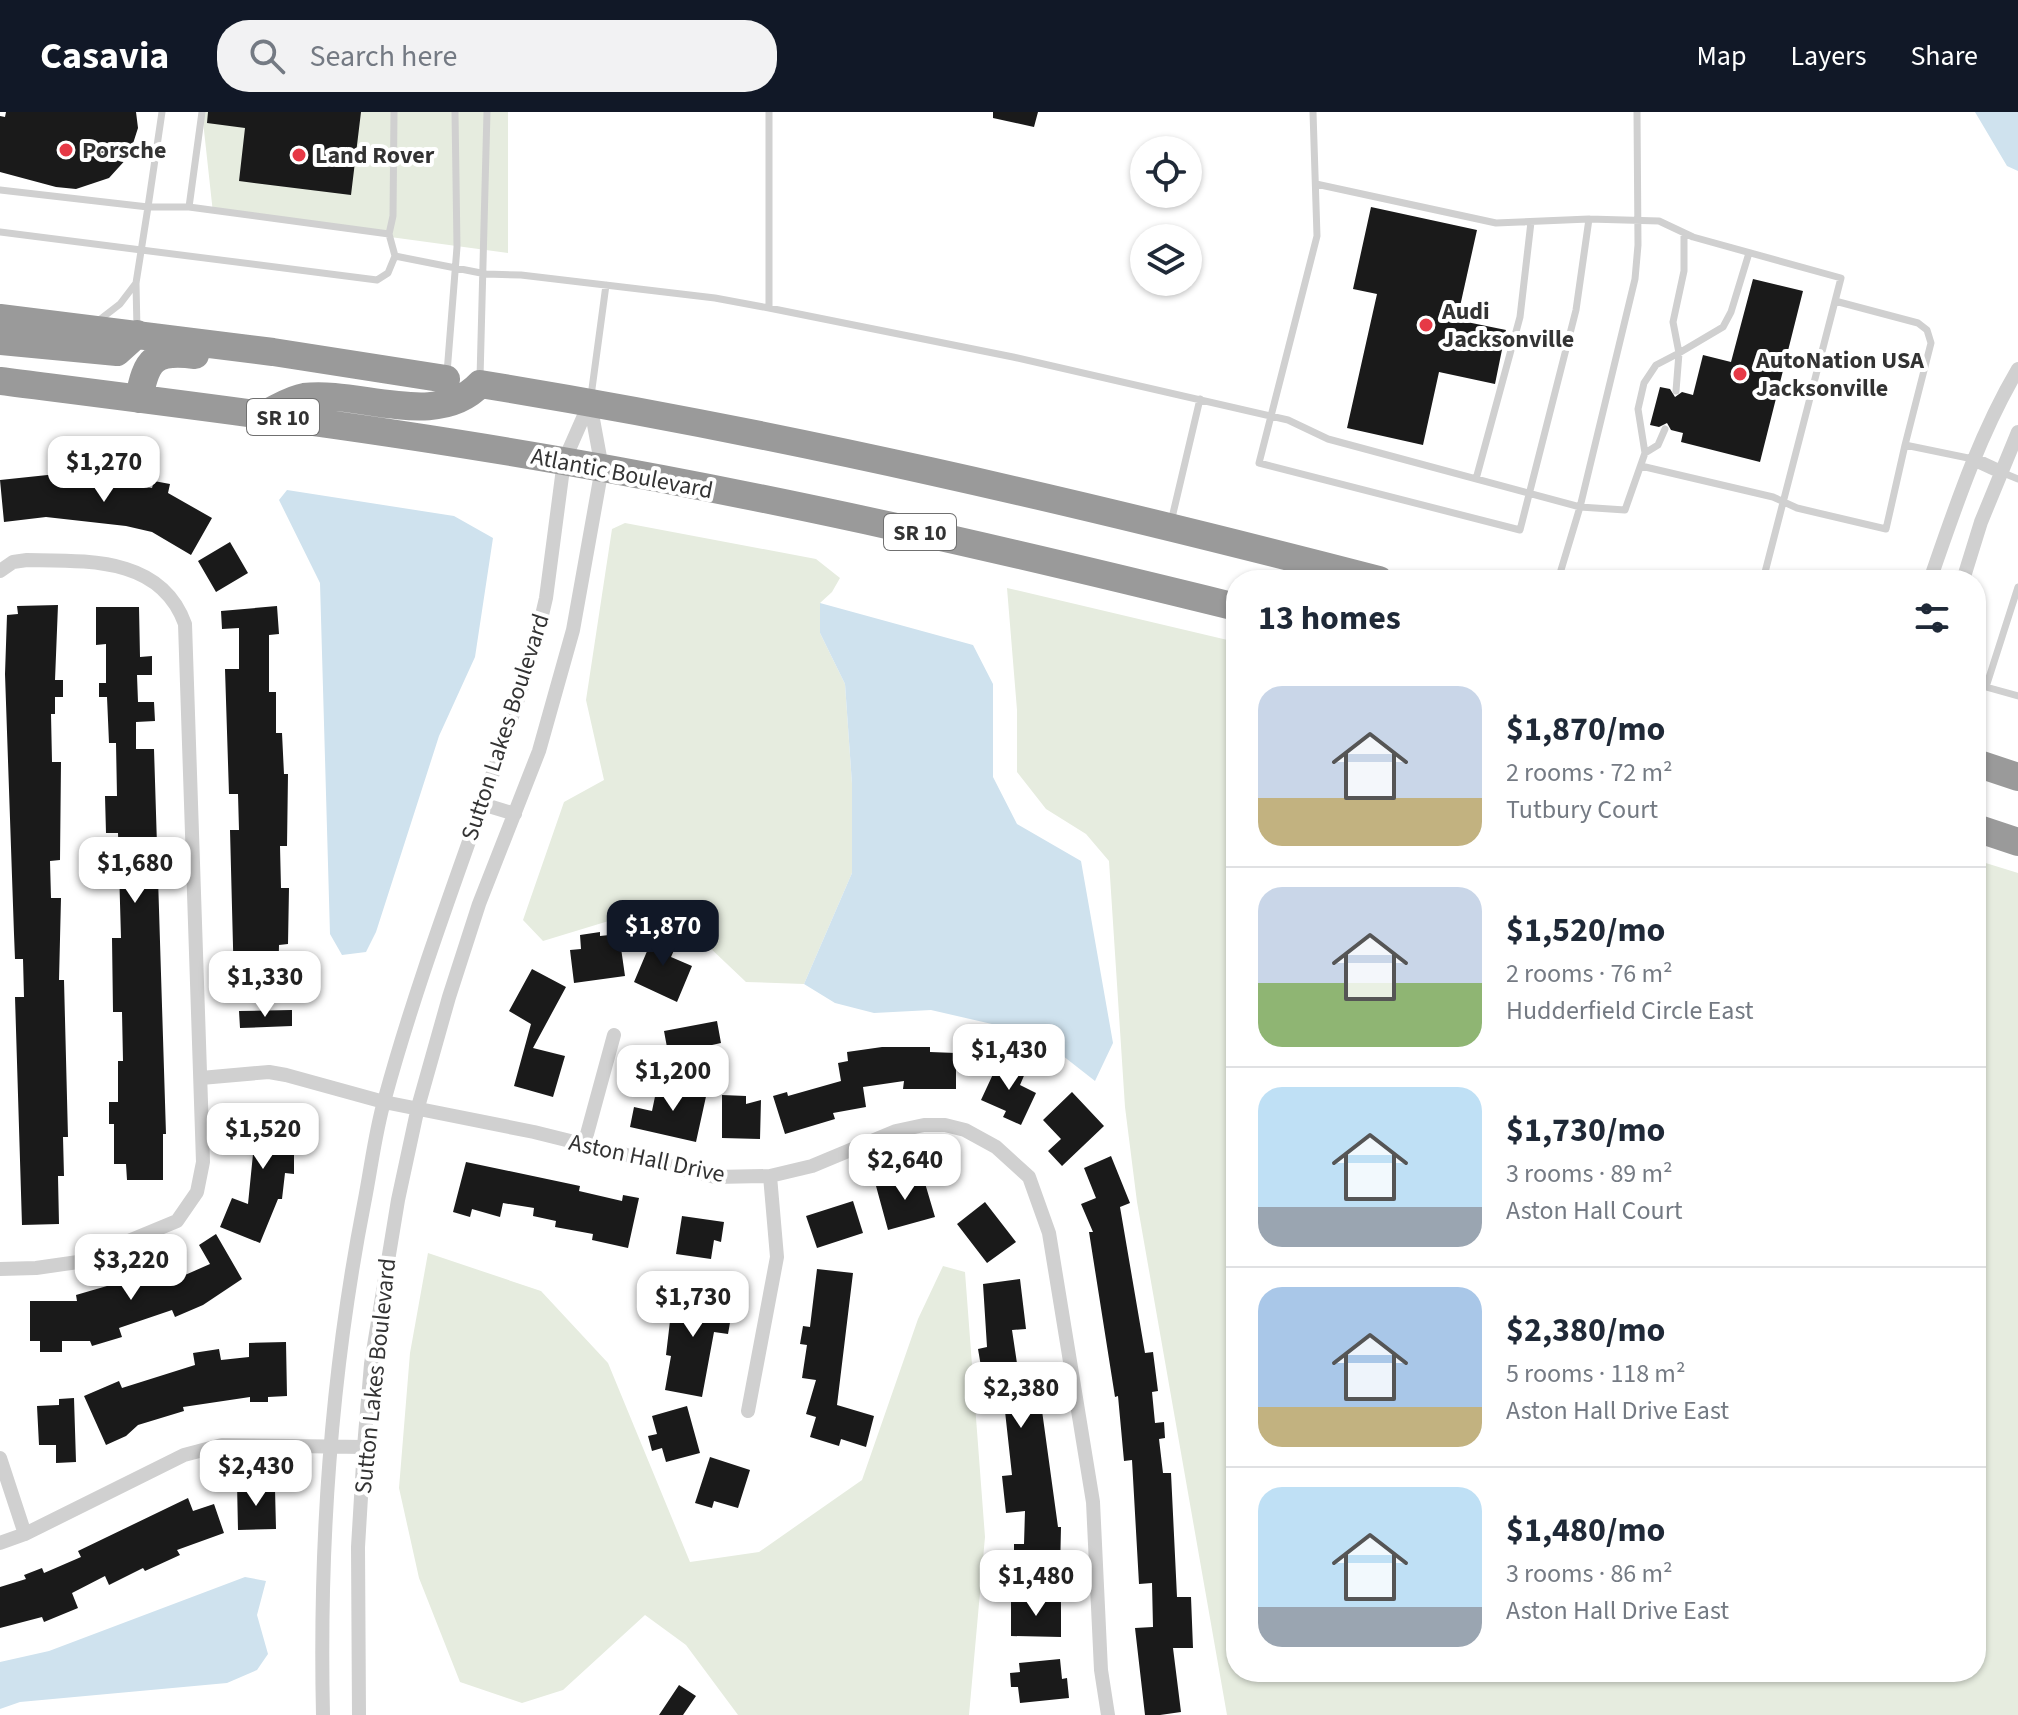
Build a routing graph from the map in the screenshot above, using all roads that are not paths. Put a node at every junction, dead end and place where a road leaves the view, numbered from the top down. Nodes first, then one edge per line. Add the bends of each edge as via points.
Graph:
1 (162, 112) edge
2 (202, 112) edge
3 (394, 112) edge
4 (455, 112) edge
5 (487, 112) edge
6 (769, 112) edge
7 (1313, 112) edge
8 (1637, 112) edge
9 (1316, 184) junction
10 (0, 190) edge
11 (148, 207) junction
12 (189, 207) junction
13 (1589, 219) junction
14 (1638, 219) junction
15 (1531, 222) junction
16 (0, 232) edge
17 (1684, 233) junction
18 (389, 234) junction
19 (141, 249) junction
20 (1749, 253) junction
21 (395, 256) junction
22 (456, 269) junction
23 (486, 274) junction
24 (136, 283) junction
25 (606, 285) junction
26 (1835, 301) junction
27 (769, 308) junction
28 (0, 318) edge
29 (90, 328) junction
30 (137, 334) junction
31 (0, 341) edge
32 (1679, 353) junction
33 (307, 357) junction
34 (2018, 369) edge
35 (446, 379) joint
36 (0, 381) edge
37 (480, 384) junction
38 (1676, 391) dead end
39 (139, 399) junction
40 (1200, 399) junction
41 (590, 402) junction
42 (264, 414) junction
43 (1270, 416) junction
44 (1665, 429) dead end
45 (2018, 432) edge
46 (1905, 445) junction
47 (1645, 453) junction
48 (1973, 459) junction
49 (564, 461) junction
50 (1641, 466) junction
51 (602, 468) junction
52 (2001, 472) junction
53 (1476, 479) junction
54 (2018, 479) edge
55 (1528, 493) junction
56 (1784, 502) junction
57 (1580, 507) junction
58 (1170, 526) junction
59 (1340, 570) edge
60 (1561, 570) edge
61 (1766, 570) edge
62 (1934, 570) edge
63 (1967, 570) edge
64 (0, 571) edge
65 (2018, 587) edge
66 (1226, 605) edge
67 (2018, 696) edge
68 (1986, 766) edge
69 (2018, 777) edge
70 (482, 804) junction
71 (515, 814) junction
72 (1986, 831) edge
73 (2018, 842) edge
74 (614, 1035) dead end
75 (201, 1078) junction
76 (384, 1102) junction
77 (418, 1107) junction
78 (584, 1145) junction
79 (770, 1176) junction
80 (0, 1269) edge
81 (748, 1411) dead end
82 (328, 1447) junction
83 (364, 1447) junction
84 (0, 1458) edge
85 (25, 1534) junction
86 (0, 1543) edge
87 (323, 1715) edge
88 (359, 1715) edge
89 (1108, 1715) edge

1 - 11 lane
2 - 12 lane
3 - 18 lane
4 - 22 lane
5 - 23 lane
6 - 27 lane
7 - 9 lane
8 - 14 lane
9 - 15 lane via 1496,223
9 - 43 lane via 1317,236
10 - 11 lane
11 - 12 lane
11 - 19 lane
12 - 18 lane
13 - 14 lane
13 - 15 lane
13 - 55 lane via 1576,310
14 - 17 lane via 1659,221
14 - 57 lane via 1635,279
15 - 53 lane via 1520,317
16 - 19 lane
17 - 20 lane
17 - 32 lane via 1684,271 1673,322
18 - 21 lane
19 - 21 lane via 377,280 388,273
19 - 24 lane
20 - 26 lane via 1841,278
20 - 32 lane via 1723,327
21 - 22 lane
22 - 23 lane
22 - 35 lane
23 - 25 lane
23 - 37 lane
24 - 29 lane
24 - 30 lane
25 - 27 lane
25 - 41 lane
26 - 46 lane via 1927,330 1931,343
26 - 56 lane
27 - 40 lane
28 - 29 highway
29 - 30 highway
30 - 31 highway via 117,352
30 - 33 highway
32 - 38 lane
32 - 47 lane via 1656,365 1644,383 1638,409
33 - 35 highway
33 - 39 highway via 266,364 173,352 153,359 144,369
34 - 48 street
36 - 39 highway, Atlantic Boulevard / SR 10
37 - 41 highway
37 - 42 highway via 468,397 445,403 405,406 304,397
39 - 42 highway, Atlantic Boulevard / SR 10
40 - 43 lane
40 - 58 lane
41 - 49 street, Sutton Lakes Boulevard
41 - 51 street, Sutton Lakes Boulevard
41 - 58 highway
42 - 49 highway, Atlantic Boulevard / SR 10
43 - 53 lane via 1328,439
43 - 55 lane via 1259,463 1520,530
44 - 47 lane via 1658,445
45 - 52 street
46 - 48 lane
46 - 56 lane via 1886,529
47 - 50 lane
48 - 52 street
48 - 62 street
49 - 51 highway, Atlantic Boulevard / SR 10
49 - 70 street, Sutton Lakes Boulevard via 535,645
50 - 56 lane
50 - 57 lane via 1625,510
51 - 66 highway, Atlantic Boulevard / SR 10 via 928,534
51 - 71 street, Sutton Lakes Boulevard via 561,677
52 - 54 lane
52 - 63 street
53 - 55 lane
55 - 57 lane
56 - 61 lane
57 - 60 lane
58 - 59 highway
64 - 75 street via 27,560 134,569 166,589 180,610 188,636
65 - 67 lane via 1986,687
68 - 69 highway
70 - 71 street
70 - 76 street, Sutton Lakes Boulevard
71 - 77 street, Sutton Lakes Boulevard via 479,904
72 - 73 highway
74 - 78 street
75 - 76 street, Aston Hall Drive via 269,1072
75 - 80 street via 203,1162 191,1206 177,1221 78,1262
76 - 77 street, Aston Hall Drive
76 - 82 street, Sutton Lakes Boulevard via 352,1265
77 - 78 street, Aston Hall Drive
77 - 83 street, Sutton Lakes Boulevard via 383,1287
78 - 79 street, Aston Hall Drive via 715,1177
79 - 81 street via 777,1257
79 - 89 street, Aston Hall Drive via 812,1166 896,1131 945,1125 996,1147 1029,1177 1049,1233 1093,1502
82 - 83 street
82 - 85 street via 222,1445 184,1455
82 - 87 street, Sutton Lakes Boulevard via 320,1603
83 - 88 street, Sutton Lakes Boulevard via 358,1547
84 - 85 street
85 - 86 street

